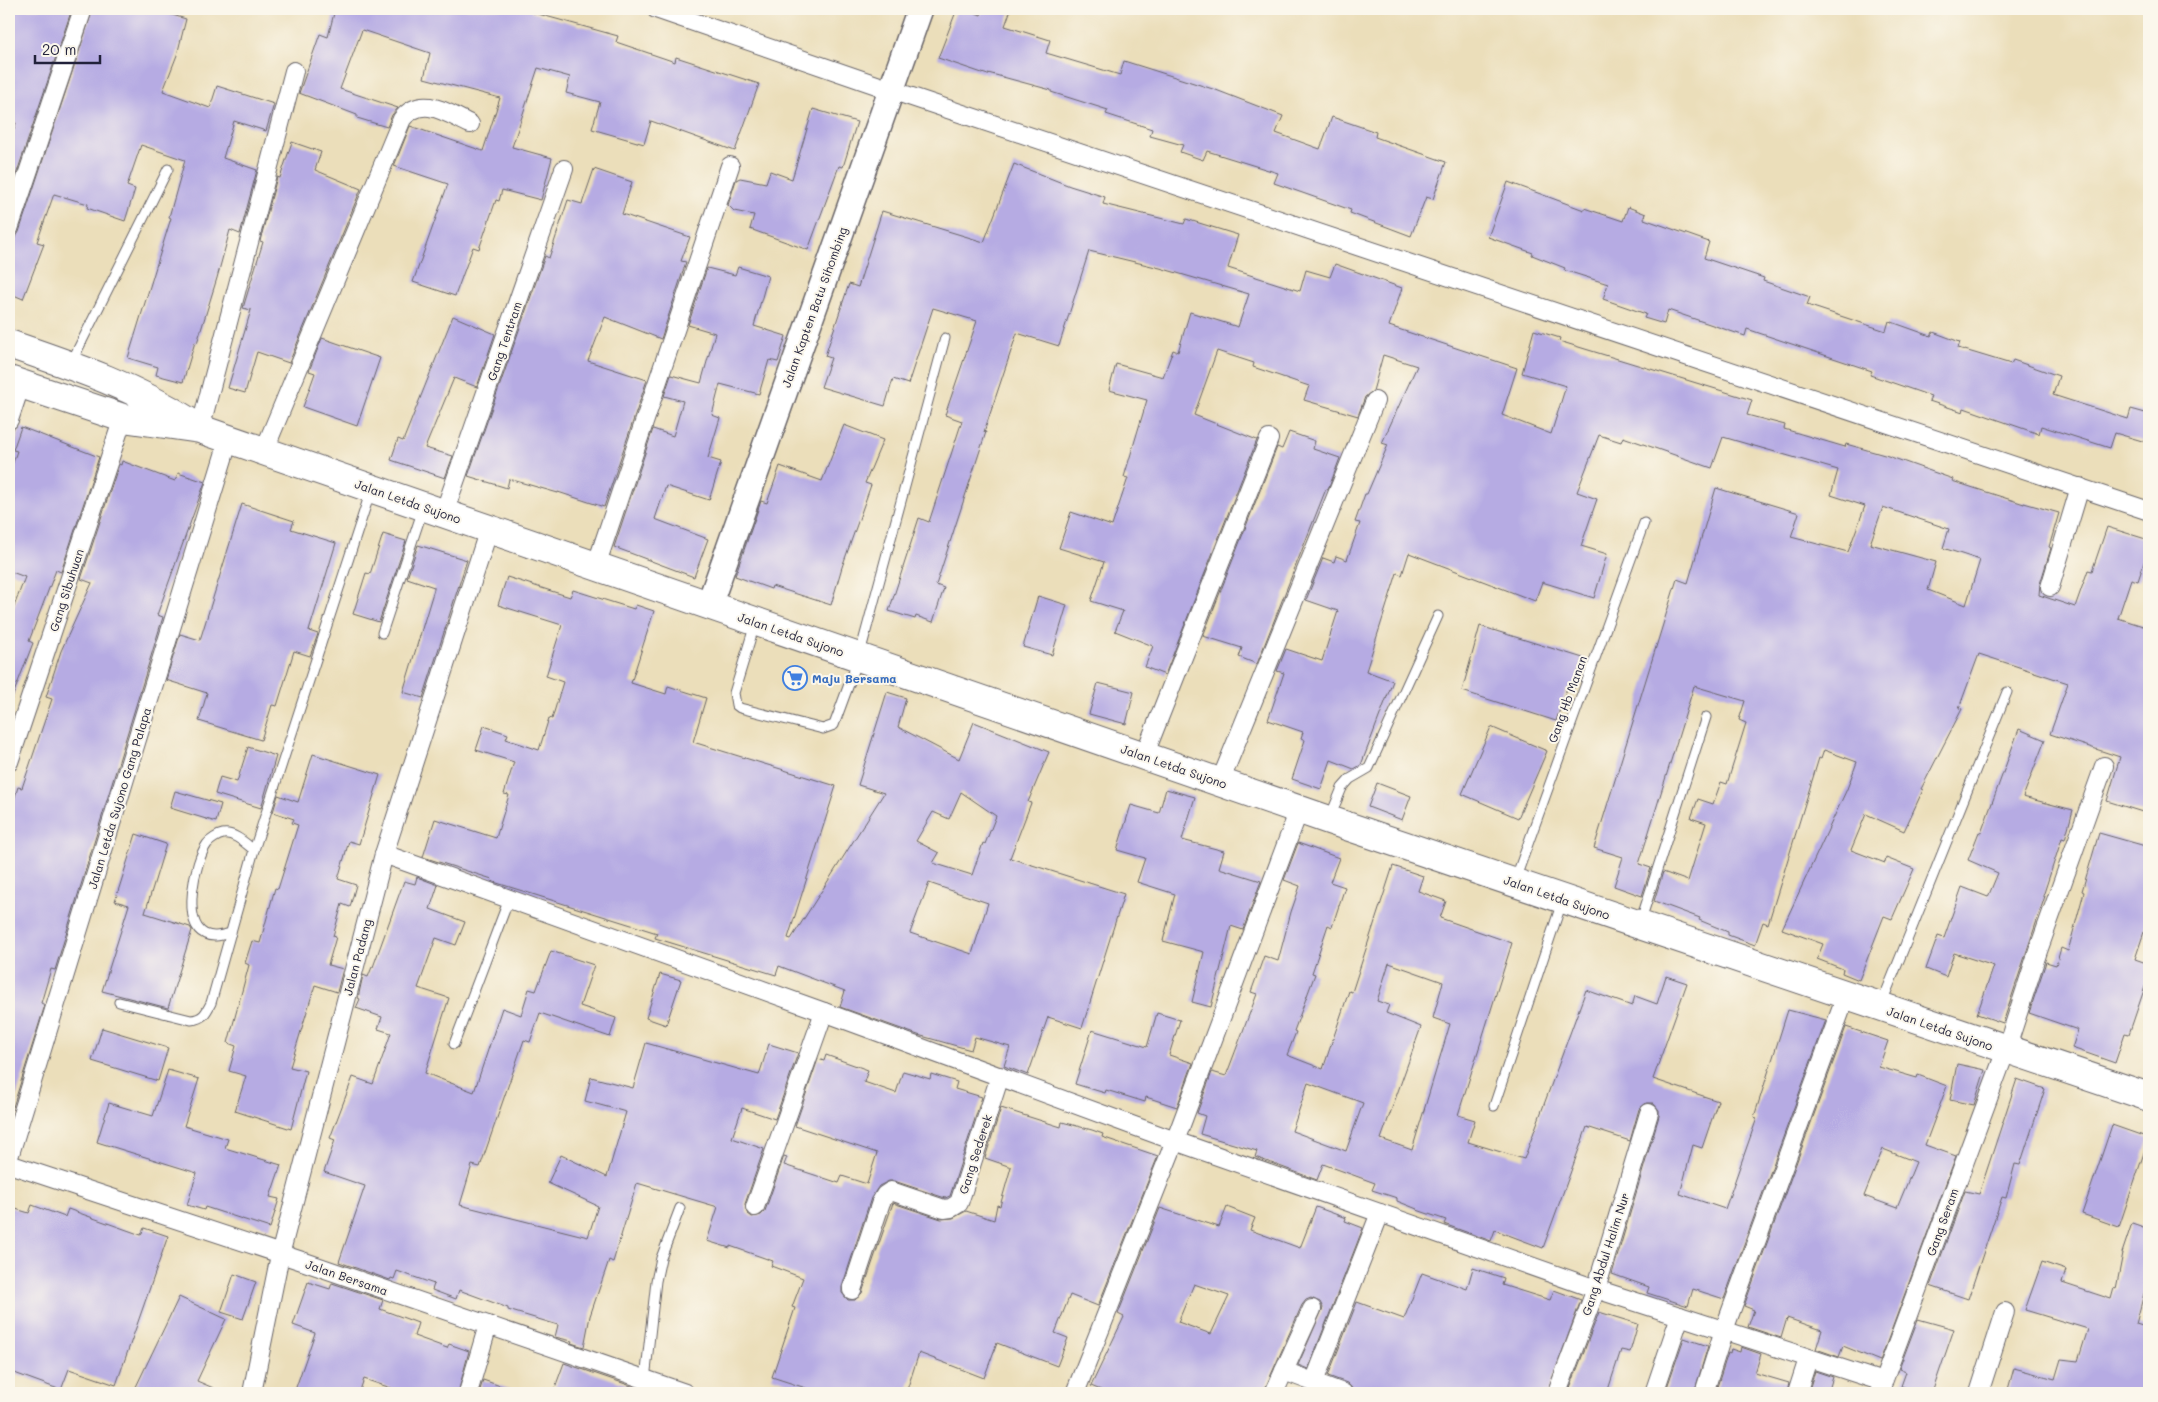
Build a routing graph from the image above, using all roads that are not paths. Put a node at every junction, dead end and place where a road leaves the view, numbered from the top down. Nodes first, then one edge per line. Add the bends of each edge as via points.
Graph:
1 (83, 9) edge
2 (656, 9) edge
3 (920, 9) edge
4 (294, 71) dead end
5 (891, 90) junction
6 (470, 124) dead end
7 (730, 166) dead end
8 (168, 169) dead end
9 (564, 169) dead end
10 (9, 229) edge
11 (946, 338) dead end
12 (9, 344) edge
13 (70, 365) junction
14 (15, 382) edge
15 (131, 391) junction
16 (1375, 401) dead end
17 (123, 418) junction
18 (9, 420) edge
19 (200, 429) junction
20 (229, 439) junction
21 (1269, 439) dead end
22 (264, 451) junction
23 (371, 488) junction
24 (2080, 488) junction
25 (434, 510) junction
26 (2149, 511) edge
27 (1644, 523) dead end
28 (489, 529) junction
29 (596, 566) junction
30 (2050, 587) dead end
31 (709, 605) junction
32 (1438, 616) dead end
33 (756, 621) junction
34 (382, 633) dead end
35 (860, 657) junction
36 (2007, 692) dead end
37 (1706, 718) dead end
38 (1144, 756) junction
39 (9, 762) edge
40 (2104, 766) dead end
41 (1220, 782) junction
42 (1299, 810) junction
43 (1329, 820) junction
44 (254, 850) junction
45 (384, 854) junction
46 (1514, 883) junction
47 (510, 899) junction
48 (1563, 899) junction
49 (1639, 925) junction
50 (231, 933) junction
51 (1846, 996) junction
52 (119, 1002) dead end
53 (1880, 1007) junction
54 (824, 1012) junction
55 (454, 1044) dead end
56 (2006, 1050) junction
57 (1000, 1076) junction
58 (2149, 1098) edge
59 (1494, 1106) dead end
60 (1649, 1113) dead end
61 (1175, 1141) junction
62 (9, 1157) edge
63 (9, 1164) edge
64 (755, 1207) dead end
65 (680, 1208) dead end
66 (1380, 1213) junction
67 (280, 1255) junction
68 (1596, 1289) junction
69 (852, 1290) dead end
70 (1312, 1308) dead end
71 (2005, 1312) dead end
72 (1680, 1316) junction
73 (488, 1325) junction
74 (1724, 1330) junction
75 (1808, 1359) junction
76 (1284, 1371) junction
77 (645, 1380) junction
78 (1314, 1382) junction
79 (1881, 1388) edge
80 (252, 1393) edge
81 (468, 1393) edge
82 (684, 1393) edge
83 (1075, 1393) edge
84 (1274, 1393) edge
85 (1343, 1393) edge
86 (1557, 1393) edge
87 (1654, 1393) edge
88 (1704, 1393) edge
89 (1797, 1393) edge
90 (1979, 1393) edge

1 - 10 street
2 - 5 street
3 - 5 street, Jalan Kapten Batu Sihombing
4 - 19 street
5 - 24 street
5 - 31 street, Jalan Kapten Batu Sihombing
6 - 22 street via 432,105 412,110 402,119
7 - 29 street
8 - 13 lane
9 - 25 street, Gang Tentram
11 - 35 lane
12 - 13 highway, Jalan Letda Sujono
13 - 15 highway, Jalan Letda Sujono
14 - 17 highway, Jalan Letda Sujono
14 - 18 street
15 - 17 highway
15 - 19 highway, Jalan Letda Sujono
16 - 41 street
17 - 19 highway, Jalan Letda Sujono
17 - 39 street, Gang Sibuhuan
19 - 20 highway, Jalan Letda Sujono
20 - 22 highway, Jalan Letda Sujono
20 - 62 street, Jalan Letda Sujono Gang Palapa
21 - 38 street
22 - 23 highway, Jalan Letda Sujono
23 - 25 highway, Jalan Letda Sujono
23 - 44 lane
24 - 26 street
24 - 30 street
25 - 28 highway, Jalan Letda Sujono
25 - 34 lane
27 - 46 lane, Gang Hb Manan
28 - 29 highway, Jalan Letda Sujono
28 - 45 street, Jalan Padang
29 - 31 highway, Jalan Letda Sujono
31 - 33 highway, Jalan Letda Sujono
32 - 43 lane via 1369,768 1342,788
33 - 35 highway, Jalan Letda Sujono
33 - 35 lane via 734,693 734,701 740,708 823,729 830,727 836,722
35 - 38 highway, Jalan Letda Sujono
36 - 53 lane
37 - 49 lane
38 - 41 highway, Jalan Letda Sujono
40 - 56 street, Gang Seram
41 - 42 highway, Jalan Letda Sujono
42 - 43 highway, Jalan Letda Sujono
42 - 61 street
43 - 46 highway, Jalan Letda Sujono
44 - 50 lane
44 - 50 lane via 231,834 224,834 208,843 198,867 192,908 199,930 215,936
45 - 47 street
45 - 67 street, Jalan Padang
46 - 48 highway, Jalan Letda Sujono
47 - 54 street
47 - 55 lane
48 - 49 highway, Jalan Letda Sujono
48 - 59 lane
49 - 51 highway, Jalan Letda Sujono
50 - 52 lane via 210,1003 199,1019 191,1020
51 - 53 highway, Jalan Letda Sujono
51 - 74 street
53 - 56 highway, Jalan Letda Sujono
54 - 57 street
54 - 64 street
56 - 58 highway, Jalan Letda Sujono
56 - 79 street, Gang Seram
57 - 61 street
57 - 69 street, Gang Sederek via 959,1203 944,1209 887,1193 881,1202
60 - 68 street, Gang Abdul Halim Nur
61 - 66 street
61 - 83 street
63 - 67 street, Jalan Bersama
65 - 77 lane via 656,1281
66 - 68 street
66 - 78 street
67 - 73 street, Jalan Bersama
67 - 80 street, Jalan Padang
68 - 72 street
68 - 86 street, Gang Abdul Halim Nur
70 - 76 street
71 - 90 street
72 - 74 street
72 - 87 street
73 - 77 street, Jalan Bersama
73 - 81 street
74 - 75 street
74 - 88 street
75 - 79 street
75 - 89 street
76 - 78 street
76 - 84 street
77 - 82 street, Jalan Bersama
78 - 85 street

